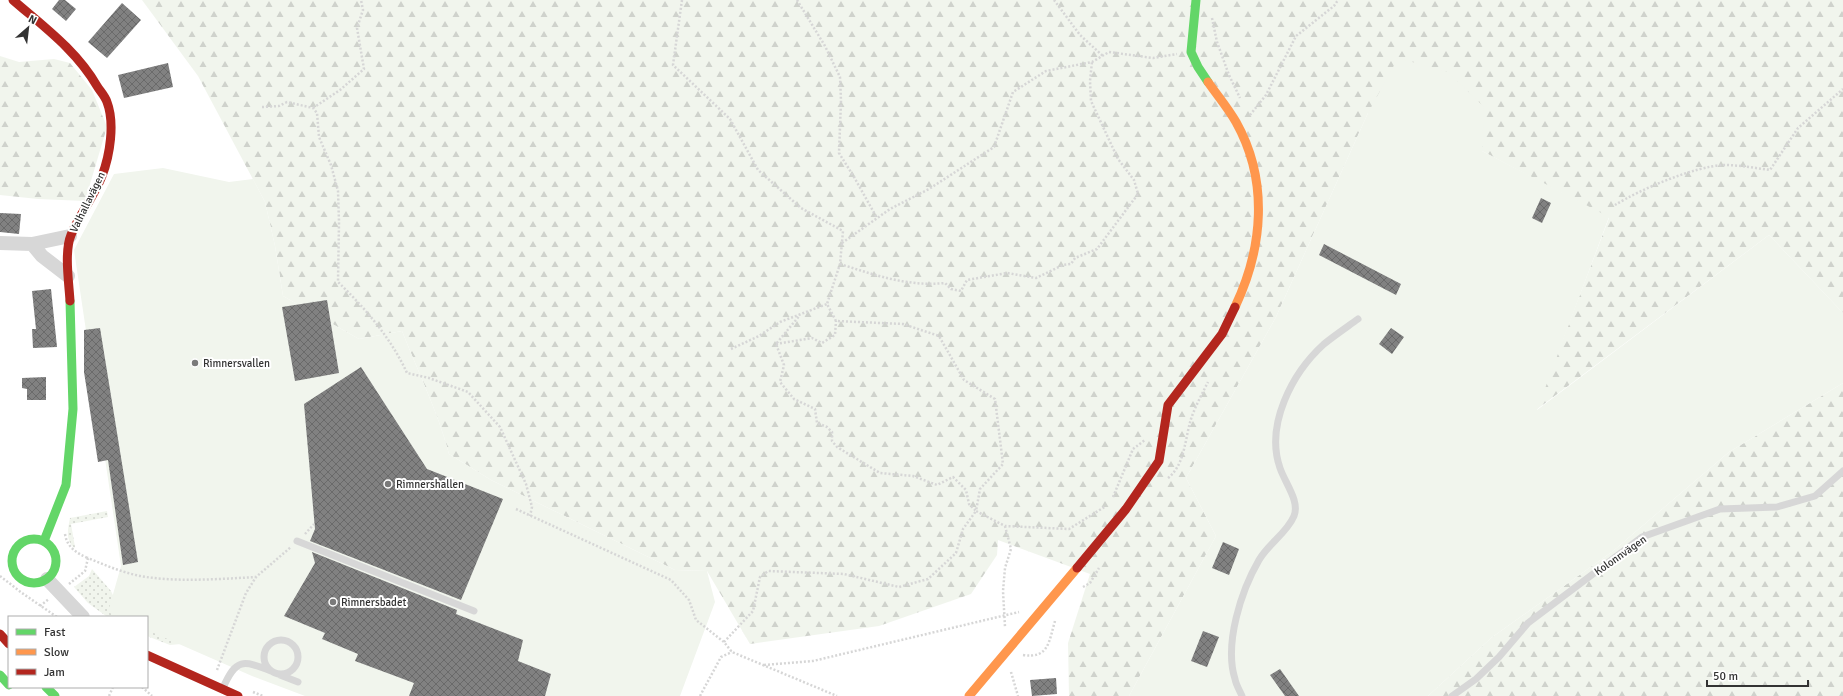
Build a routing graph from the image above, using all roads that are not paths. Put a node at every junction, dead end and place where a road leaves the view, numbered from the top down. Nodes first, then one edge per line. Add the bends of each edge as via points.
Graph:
1 (14, 0) edge
2 (1196, 0) edge
3 (70, 236) junction
4 (0, 243) edge
5 (32, 244) junction
6 (68, 276) junction
7 (1358, 319) dead end
8 (1843, 471) edge
9 (44, 541) junction
10 (297, 542) road end
11 (47, 579) junction
12 (474, 611) dead end
13 (82, 616) edge
14 (0, 634) edge
15 (8, 643) edge
16 (148, 655) edge
17 (275, 673) junction
18 (0, 675) edge
19 (298, 682) dead end
20 (8, 684) edge
21 (47, 688) edge
22 (222, 690) junction
23 (55, 696) edge
24 (238, 696) edge
25 (969, 696) edge
26 (1242, 696) edge
27 (1452, 696) edge

1 - 3 main road, Valhallavägen via 65,44 86,67 107,102 111,125 109,150 102,176
2 - 25 main road via 1191,52 1198,67 1236,123 1250,157 1258,188 1259,220 1255,250 1245,286 1222,334 1168,405 1159,461 1126,509
3 - 5 street
3 - 6 main road, Valhallavägen
4 - 5 street
5 - 6 street via 42,256
6 - 9 main road, Valhallavägen via 72,326 72,417 66,485
7 - 26 lane via 1324,344 1306,364 1281,410 1276,430 1276,452 1279,467 1296,501 1295,514 1289,525 1259,560 1235,620 1232,664
8 - 27 lane, Kolonnvägen via 1816,496 1777,507 1720,509 1642,537 1528,623 1488,668
9 - 11 main road via 53,549 57,562
9 - 11 main road via 25,541 8,553 14,570 21,579 32,583 40,583
10 - 12 lane
11 - 13 street
14 - 15 main road
16 - 22 main road
17 - 17 lane via 287,673 296,666 296,649 287,641 276,641 267,649 265,660 270,670
17 - 19 lane
17 - 22 lane via 255,665 240,665 230,673
18 - 20 main road
21 - 23 main road
22 - 24 main road

